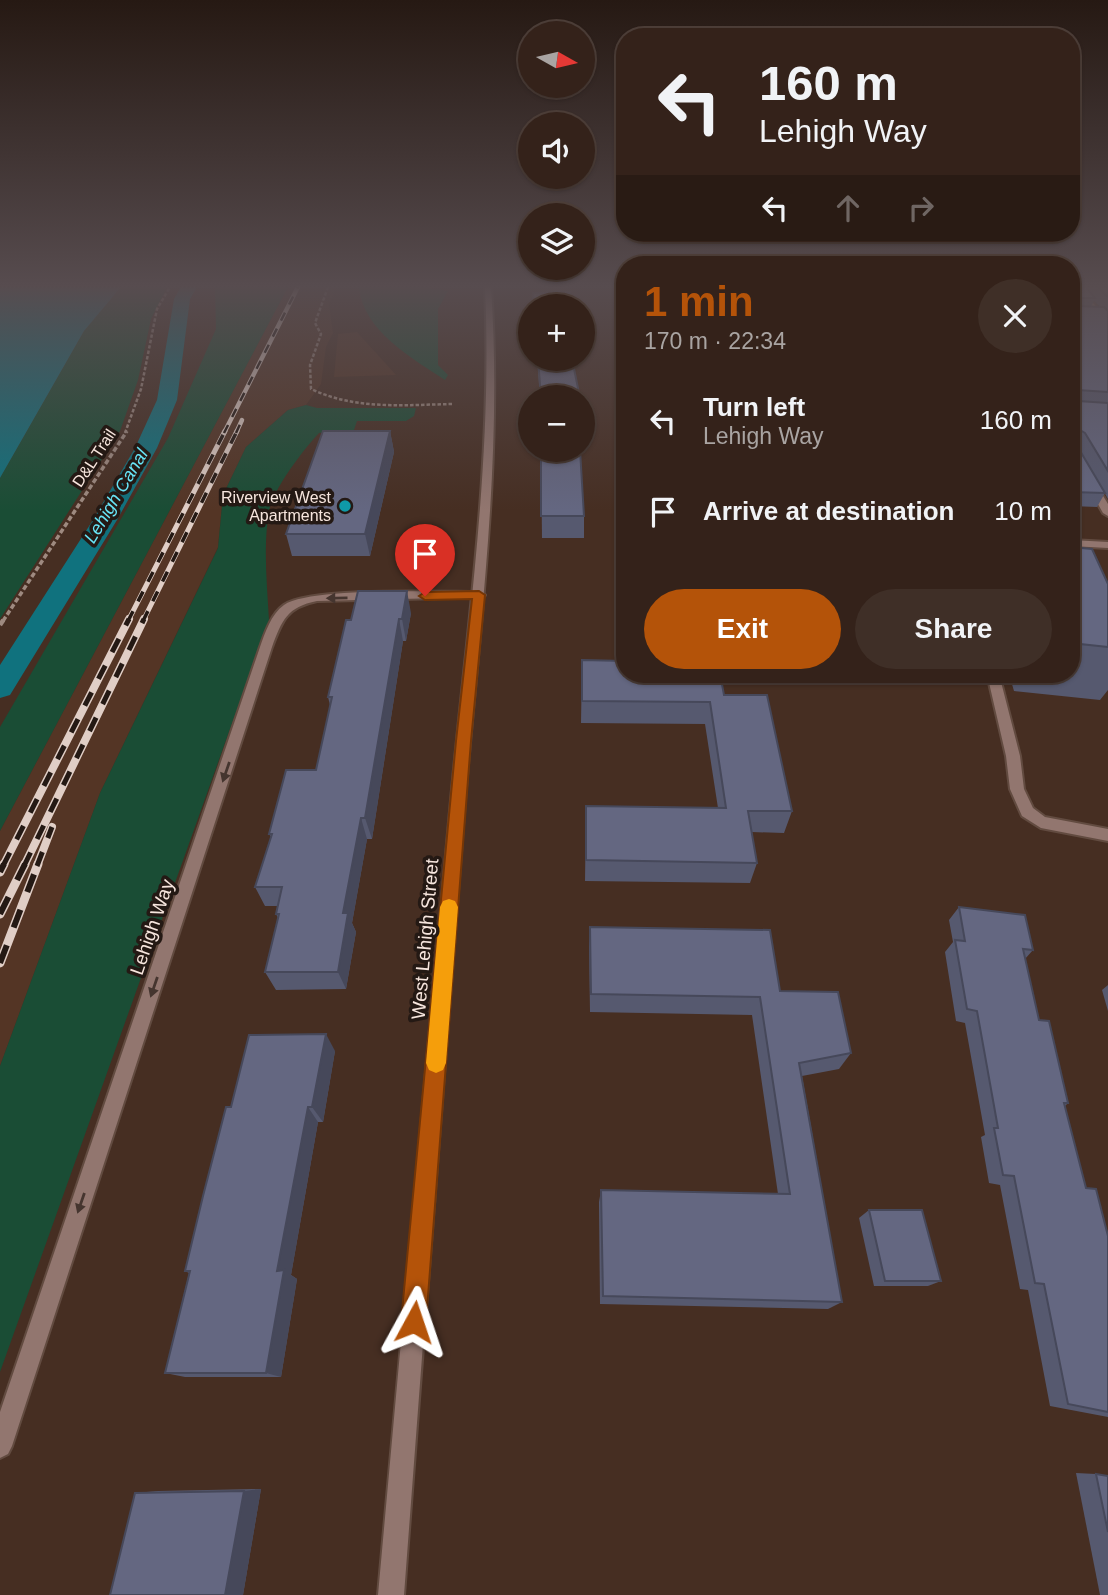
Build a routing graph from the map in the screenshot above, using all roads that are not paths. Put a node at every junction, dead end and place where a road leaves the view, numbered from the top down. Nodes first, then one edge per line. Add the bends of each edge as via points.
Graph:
1 (492, 361) edge
2 (1083, 469) edge
3 (1108, 513) edge
4 (1080, 543) edge
5 (1108, 545) edge
6 (479, 595) junction
7 (995, 683) edge
8 (1108, 835) edge
9 (0, 1446) edge
10 (391, 1595) edge

1 - 6 street, West Lehigh Street
2 - 3 street
4 - 5 street
6 -> 9 street, Lehigh Way via 317,598 283,612 249,701
6 - 10 street, West Lehigh Street
7 - 8 street via 1017,789 1027,812 1041,822

